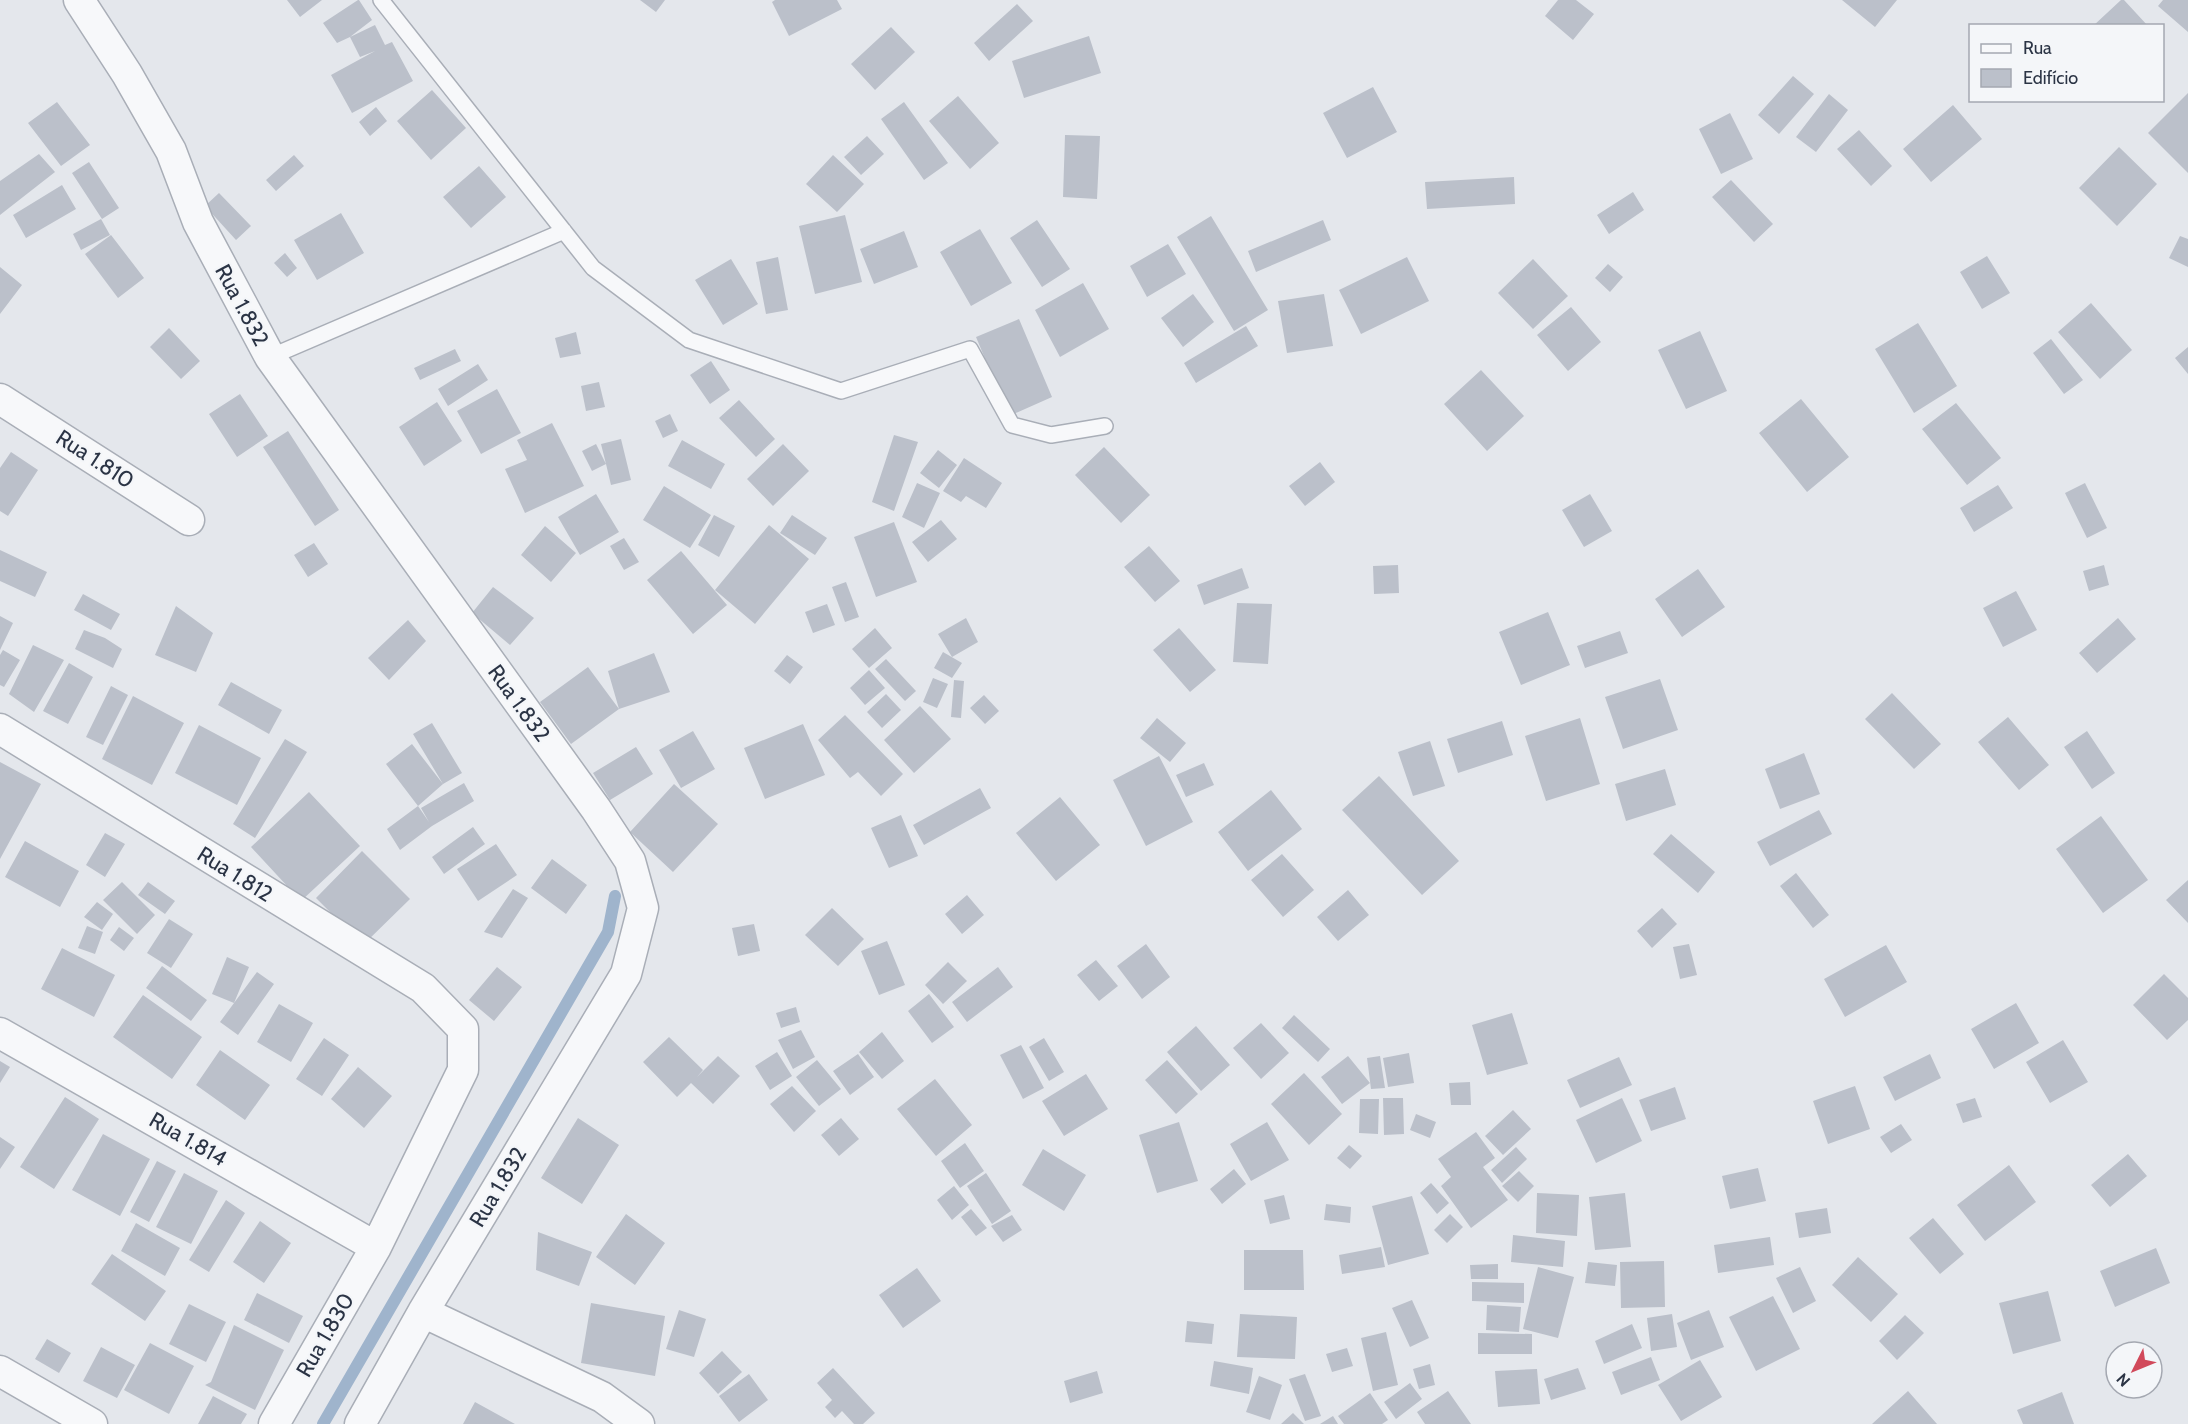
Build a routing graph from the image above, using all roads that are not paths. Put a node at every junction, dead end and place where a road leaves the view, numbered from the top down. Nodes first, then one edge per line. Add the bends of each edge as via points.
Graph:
1 (79, 0) edge
2 (381, 0) edge
3 (564, 231) junction
4 (270, 357) junction
5 (0, 399) edge
6 (1105, 426) dead end
7 (189, 520) dead end
8 (0, 729) edge
9 (463, 1029) joint
10 (0, 1033) edge
11 (376, 1247) junction
12 (423, 1312) junction
13 (0, 1371) edge
14 (92, 1424) edge
15 (274, 1424) edge
16 (360, 1424) edge
17 (639, 1424) edge

1 - 4 street, Rua 1.832 via 128,74 171,151 198,222
2 - 3 lane
3 - 4 lane
3 - 6 lane via 593,268 689,340 841,391 970,350 1012,425 1051,435
4 - 12 street, Rua 1.832 via 596,809 630,861 643,908 626,974
5 - 7 street, Rua 1.810
8 - 9 street, Rua 1.812 via 423,988
9 - 11 street, Rua 1.830 via 463,1070
10 - 11 street, Rua 1.814
11 - 15 street, Rua 1.830
12 - 16 street, Rua 1.832
12 - 17 street via 602,1397
13 - 14 street

